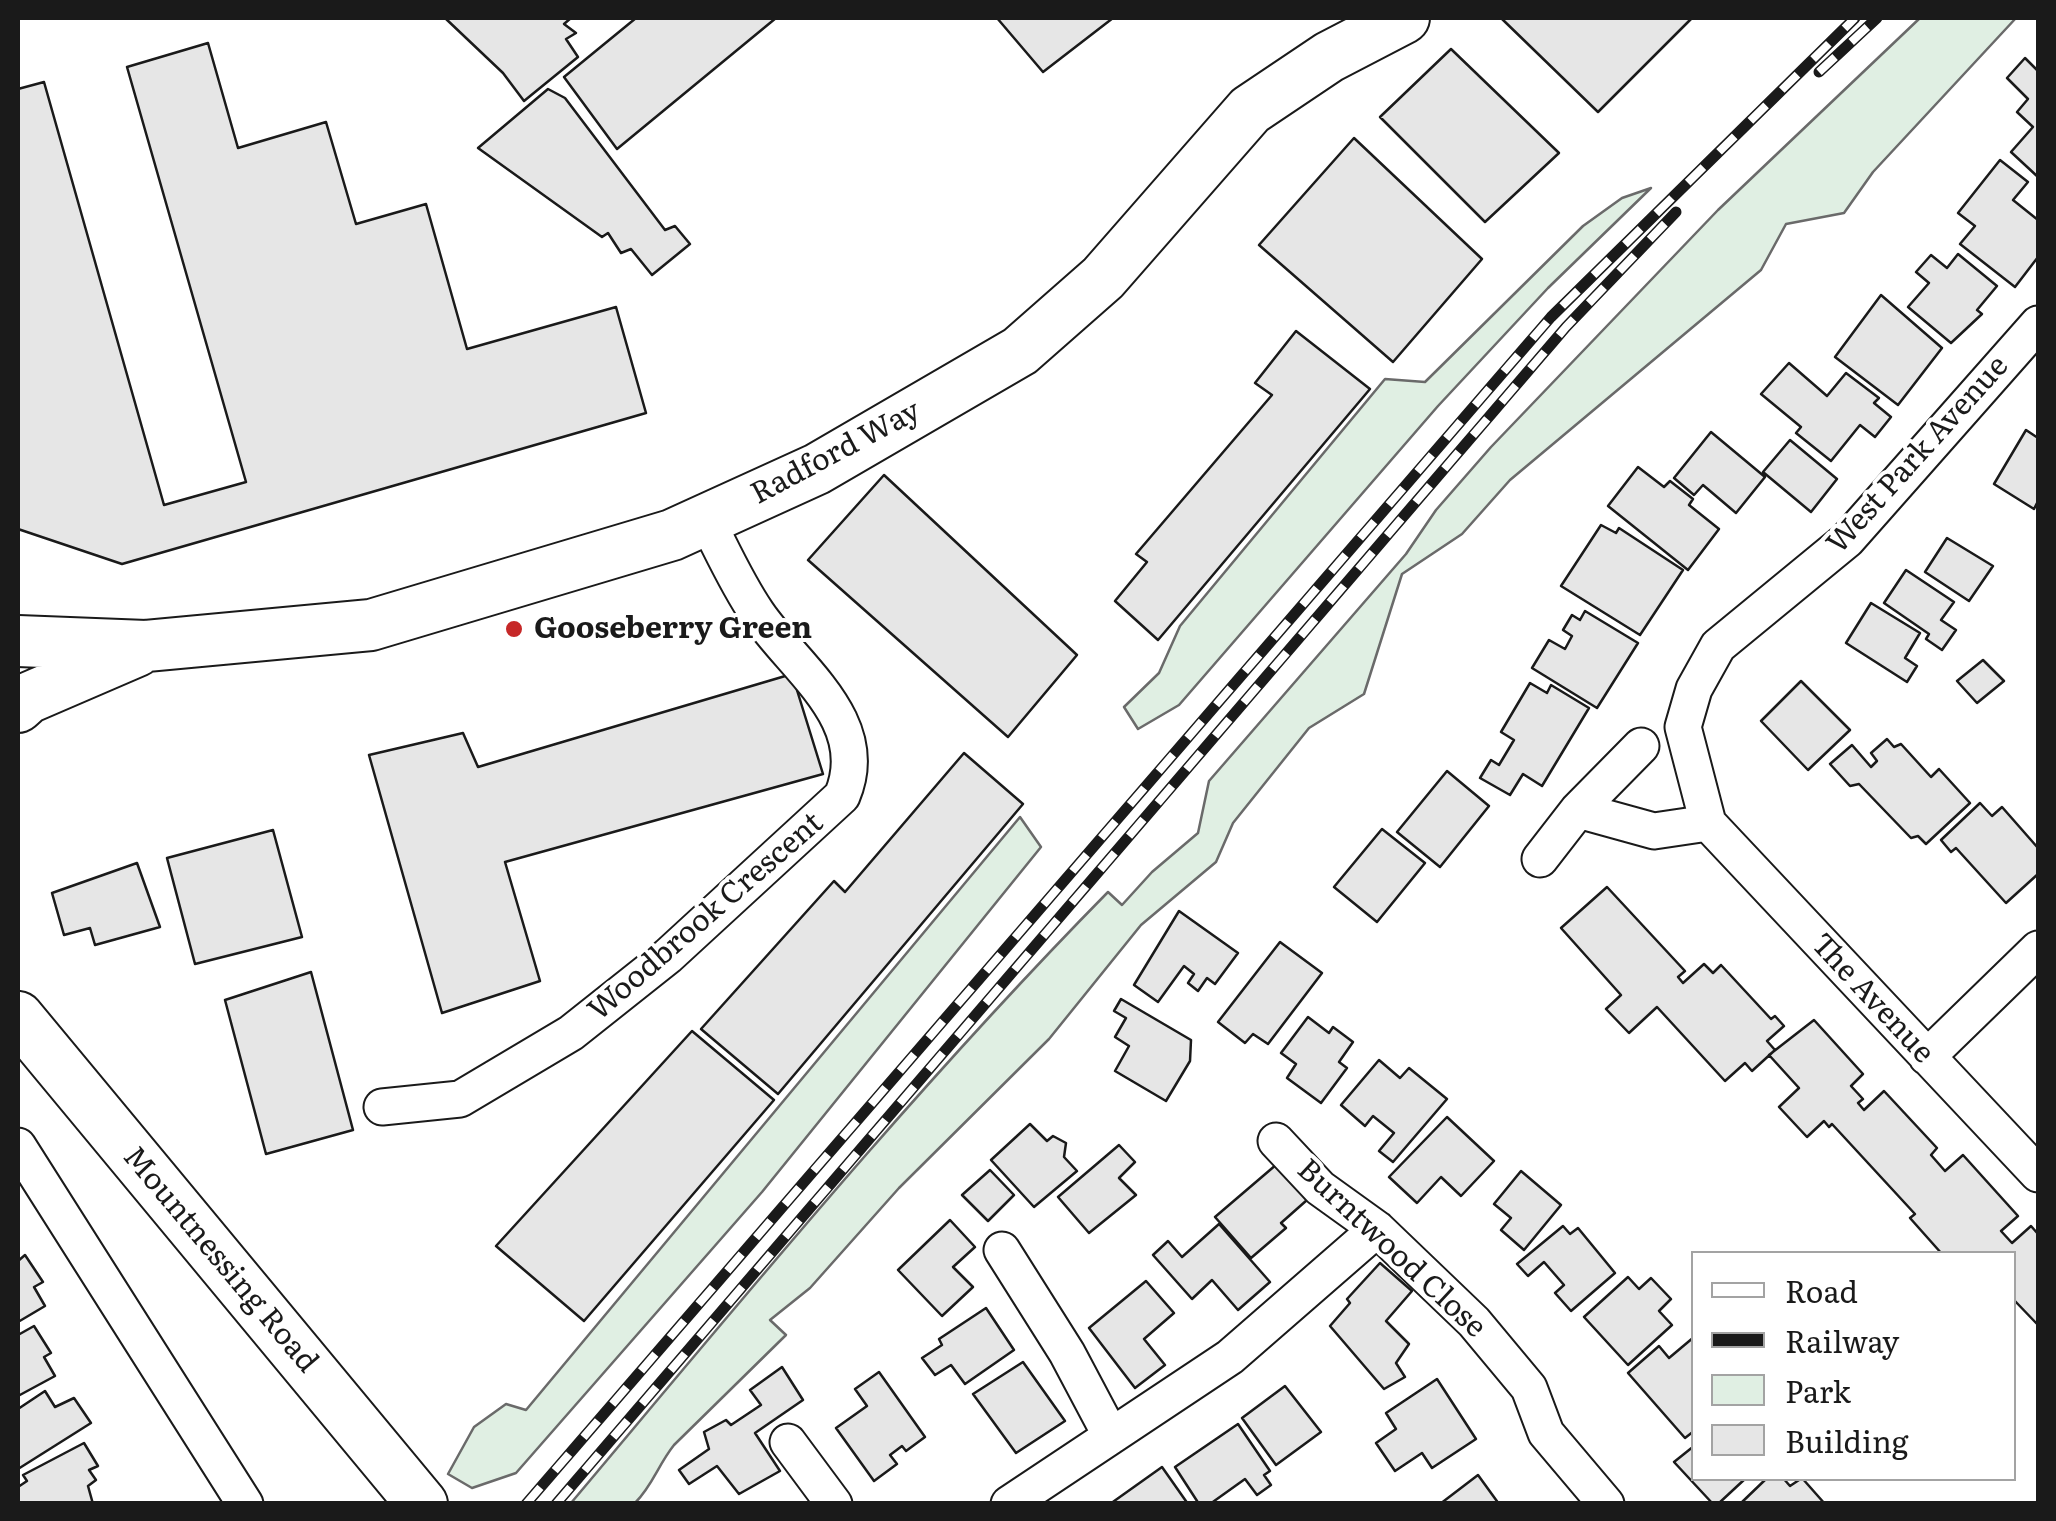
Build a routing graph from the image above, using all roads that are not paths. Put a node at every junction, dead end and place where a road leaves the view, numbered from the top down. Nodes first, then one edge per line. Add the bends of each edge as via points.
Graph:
1 (1404, 18) edge
2 (2038, 324) edge
3 (706, 519) junction
4 (18, 641) edge
5 (146, 646) junction
6 (18, 707) edge
7 (1640, 746) dead end
8 (1578, 810) junction
9 (1708, 822) junction
10 (1540, 859) dead end
11 (2038, 949) edge
12 (18, 1017) edge
13 (1927, 1058) junction
14 (382, 1107) dead end
15 (1276, 1141) dead end
16 (18, 1146) edge
17 (2038, 1174) edge
18 (1377, 1229) junction
19 (1002, 1250) dead end
20 (1111, 1436) junction
21 (788, 1442) dead end
22 (245, 1504) edge
23 (422, 1504) edge
24 (834, 1504) edge
25 (1009, 1504) edge
26 (1606, 1504) edge

1 - 3 street, Radford Way via 1250,110 1103,278 1020,351 816,470
2 - 9 street, West Park Avenue via 1847,540 1718,646 1694,689 1683,728
3 - 5 street, Radford Way via 371,625
3 - 14 street, Woodbrook Crescent via 758,614 806,669 845,730 851,776 842,796 668,956 571,1033 451,1103
4 - 5 street, Radford Way
5 - 6 street, Radford Way
7 - 8 street
8 - 9 street via 1654,831
8 - 10 street
9 - 13 street, The Avenue
11 - 13 street
12 - 23 street, Mountnessing Road
13 - 17 street, The Avenue
15 - 18 street, Burntwood Close via 1320,1188
16 - 22 street
18 - 20 street via 1230,1357
18 - 26 street, Burntwood Close via 1474,1322 1529,1388 1546,1433
19 - 20 street
20 - 25 street
21 - 24 street

